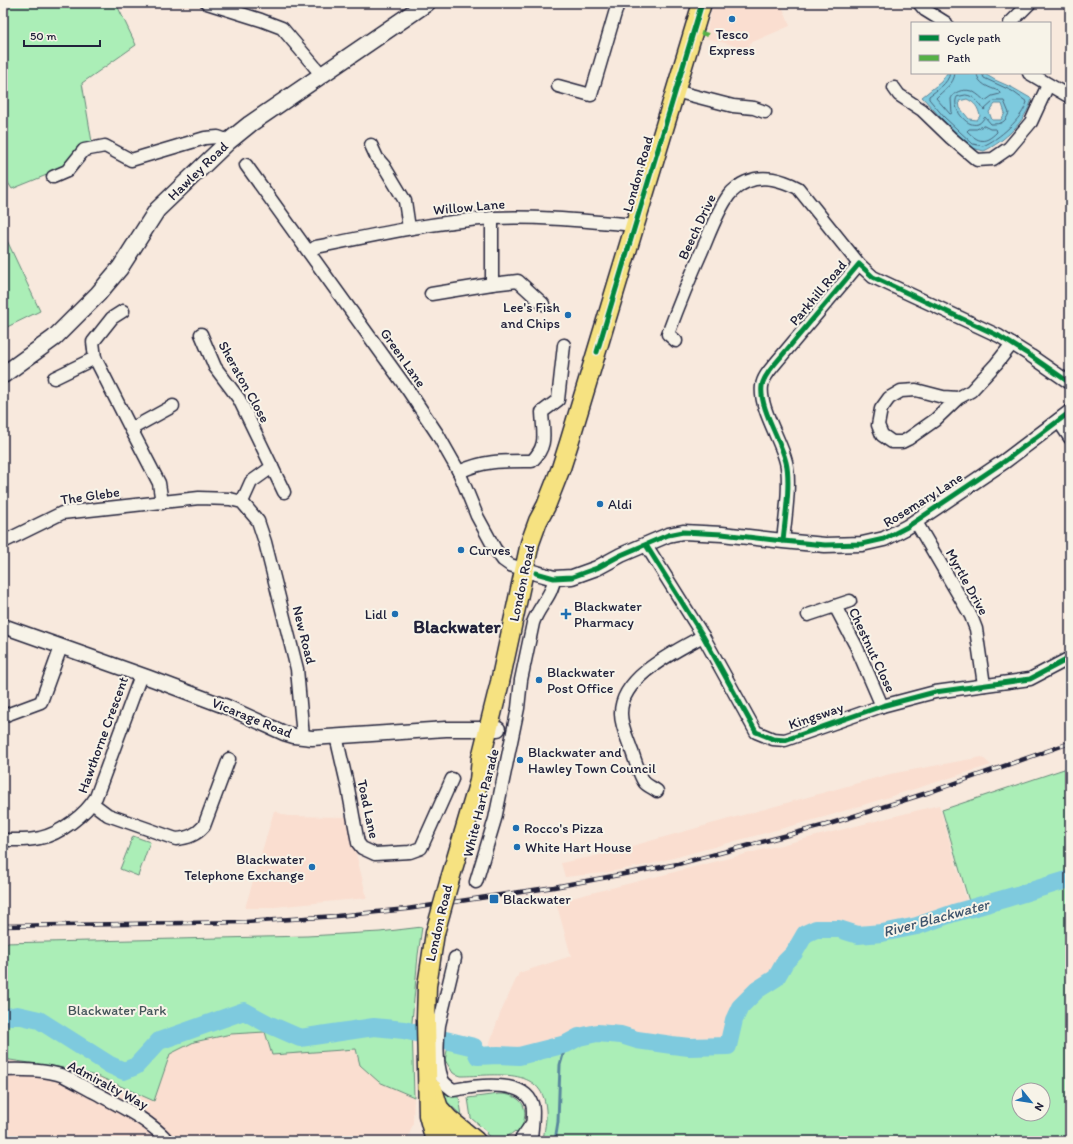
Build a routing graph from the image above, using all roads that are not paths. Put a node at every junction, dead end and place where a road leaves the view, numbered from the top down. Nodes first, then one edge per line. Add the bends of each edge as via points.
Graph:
1 (207, 3) edge
2 (427, 3) edge
3 (618, 3) edge
4 (702, 3) edge
5 (919, 3) edge
6 (1030, 3) edge
7 (232, 7) edge
8 (944, 22) edge
9 (1011, 22) edge
10 (322, 74) junction
11 (1030, 74) edge
12 (1048, 85) junction
13 (558, 86) dead end
14 (894, 88) dead end
15 (675, 91) junction
16 (1070, 97) edge
17 (765, 112) dead end
18 (229, 141) junction
19 (371, 145) dead end
20 (246, 165) dead end
21 (53, 177) dead end
22 (492, 218) junction
23 (635, 225) junction
24 (409, 228) junction
25 (309, 252) junction
26 (859, 264) junction
27 (492, 284) junction
28 (431, 294) dead end
29 (544, 304) dead end
30 (123, 311) dead end
31 (201, 334) dead end
32 (676, 341) dead end
33 (1012, 344) junction
34 (564, 345) dead end
35 (94, 358) junction
36 (3, 375) edge
37 (54, 378) dead end
38 (1070, 383) edge
39 (958, 398) junction
40 (173, 406) dead end
41 (1070, 412) edge
42 (1058, 420) junction
43 (131, 429) junction
44 (1070, 438) edge
45 (272, 467) junction
46 (459, 472) junction
47 (284, 492) dead end
48 (242, 502) junction
49 (162, 503) junction
50 (916, 522) junction
51 (783, 541) junction
52 (3, 542) edge
53 (646, 545) junction
54 (531, 571) junction
55 (554, 578) junction
56 (850, 601) dead end
57 (835, 606) junction
58 (808, 615) dead end
59 (529, 622) junction
60 (3, 626) edge
61 (704, 636) junction
62 (61, 647) junction
63 (1070, 658) edge
64 (141, 675) junction
65 (984, 685) junction
66 (882, 706) junction
67 (6, 715) dead end
68 (500, 729) junction
69 (336, 736) junction
70 (303, 737) junction
71 (229, 759) dead end
72 (452, 779) dead end
73 (657, 791) dead end
74 (92, 803) junction
75 (3, 840) edge
76 (476, 882) dead end
77 (455, 958) dead end
78 (432, 1022) junction
79 (430, 1062) junction
80 (3, 1070) edge
81 (433, 1110) junction
82 (531, 1125) junction
83 (168, 1141) edge
84 (420, 1141) edge
85 (435, 1141) edge
86 (449, 1141) edge
87 (476, 1141) edge
88 (520, 1141) edge
89 (531, 1141) edge

1 - 7 street
2 - 10 main road, Hawley Road
3 - 13 street via 591,95
4 - 15 main road, London Road
5 - 8 street via 925,10
6 - 9 street
7 - 10 street via 282,28
10 - 18 main road, Hawley Road
11 - 12 street
12 - 14 street via 1031,122 1009,148 993,159 977,160 922,110 899,95
12 - 16 street
15 - 17 street
15 - 23 main road, London Road
18 - 21 street via 218,137 205,138 130,160 105,146 84,150 67,171
18 - 36 main road, Hawley Road via 157,210 120,268 98,294 54,338
19 - 24 street via 405,201
20 - 25 street, Green Lane
22 - 23 street, Willow Lane via 546,218
22 - 24 street, Willow Lane
22 - 27 street
23 - 54 main road, London Road via 567,449 546,506 546,525
24 - 25 street, Willow Lane via 316,247
25 - 46 street, Green Lane via 408,390
26 - 32 street, Beech Drive via 798,188 762,177 745,182 730,194 721,209 677,309 668,334
26 - 33 street, Parkhill Road via 873,277
26 - 51 street, Parkhill Road via 774,365 762,387 764,403 786,462 788,477
27 - 28 street
27 - 29 street via 518,281
30 - 35 street via 112,318 93,342
31 - 45 street, Sheraton Close via 216,367 239,399
33 - 38 street, Parkhill Road
33 - 39 street via 970,391
34 - 46 street via 558,400 542,412 544,444 539,454 532,462 494,461
35 - 37 street
35 - 43 street
39 - 39 street via 916,390 901,391 889,398 881,409 878,426 882,435 892,442 902,442 935,420
40 - 43 street
41 - 42 street, Rosemary Lane
42 - 44 street
42 - 50 street, Rosemary Lane via 1005,461
43 - 49 street via 159,483
45 - 47 street, Sheraton Close
45 - 48 street via 251,482
46 - 54 street, Green Lane via 477,516 503,560 510,565
48 - 49 street, The Glebe via 199,498
48 - 70 street, New Road via 258,521 265,542 297,669
49 - 52 street, The Glebe via 62,513
50 - 51 street, Rosemary Lane via 889,537 862,544 825,545
50 - 65 street, Myrtle Drive via 971,616 976,629
51 - 53 street, Rosemary Lane via 683,532 668,535
53 - 55 street, Rosemary Lane via 582,574
53 - 61 street, Kingsway
54 - 55 street, Rosemary Lane
54 - 59 main road, London Road
54 - 68 main road, London Road
55 - 59 street via 554,586
56 - 57 street, Chestnut Close
57 - 58 street, Chestnut Close
57 - 66 street, Chestnut Close
59 - 68 main road, London Road
60 - 62 street, Vicarage Road
61 - 66 street, Kingsway via 756,732 773,739 785,740
61 - 73 street via 670,654 646,672 624,697 621,714 627,738 644,782
62 - 64 street, Vicarage Road
62 - 67 street via 41,702
63 - 65 street, Kingsway via 1030,679
64 - 70 street, Vicarage Road via 227,707 284,734
64 - 74 street, Hawthorne Crescent
65 - 66 street, Kingsway via 935,692
68 - 69 street, Vicarage Road via 446,729
68 - 76 street, White Hart Parade via 506,772
68 - 78 main road, London Road, bridge via 479,780 435,933 427,986
69 - 70 street, Vicarage Road
69 - 72 street, Toad Lane via 358,843 374,854 410,852 421,848
71 - 74 street, Hawthorne Crescent via 204,826 198,833 187,838 176,839 108,815
74 - 75 street via 85,812 42,838
77 - 78 street
78 - 79 main road, London Road
79 - 81 main road, London Road
79 - 82 street via 446,1086 453,1090 504,1086 522,1092 532,1105
80 - 83 street, Admiralty Way via 45,1072 63,1076 136,1115 159,1131
81 - 84 main road
81 - 85 main road, London Road
81 - 86 main road via 442,1122
81 - 87 main road via 449,1119
82 - 88 street
82 - 89 street

